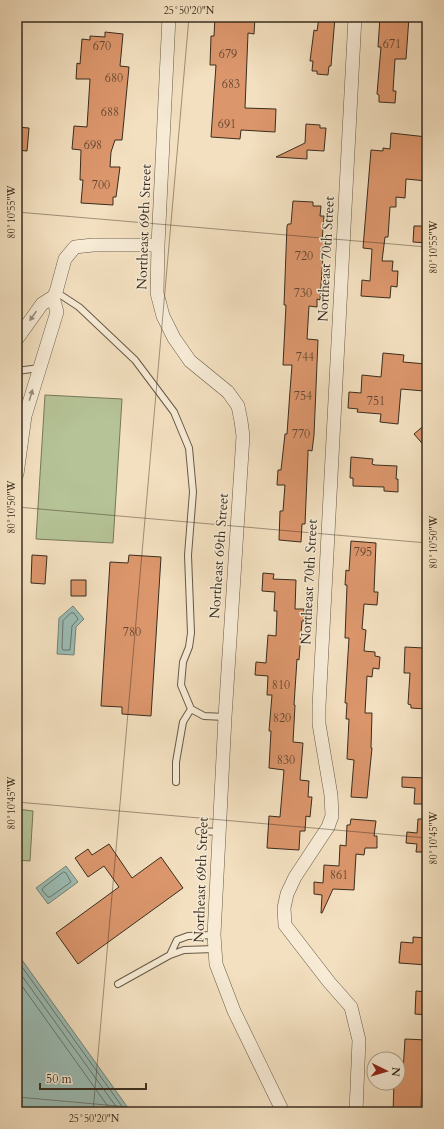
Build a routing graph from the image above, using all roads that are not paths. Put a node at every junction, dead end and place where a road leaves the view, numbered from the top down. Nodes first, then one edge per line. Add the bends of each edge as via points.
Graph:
1 (169, 17) edge
2 (355, 17) edge
3 (158, 245) junction
4 (55, 295) junction
5 (17, 339) edge
6 (39, 368) junction
7 (17, 371) edge
8 (17, 474) edge
9 (191, 709) junction
10 (225, 717) junction
11 (176, 782) dead end
12 (199, 830) dead end
13 (219, 832) junction
14 (214, 935) junction
15 (215, 950) junction
16 (170, 955) junction
17 (118, 984) dead end
18 (283, 1112) edge
19 (356, 1112) edge

1 - 3 street, Northeast 69th Street
2 - 19 street, Northeast 70th Street via 319,706 319,724 332,816 328,827 295,877 284,908 285,925 350,1007 359,1040
3 - 4 street via 75,247 65,259
3 - 10 street, Northeast 69th Street via 157,293 163,316 174,338 190,360 228,392 238,406 241,421 243,436
4 -> 5 street via 42,304
4 - 6 street via 57,312
4 - 9 lane via 79,307 135,360 174,412 189,448 193,492 188,555 191,632 189,648 183,662 181,685
6 - 7 lane
8 -> 6 street via 25,416
9 - 10 lane via 204,716
9 - 11 lane via 183,722 176,762
10 - 13 street, Northeast 69th Street
12 - 13 lane
13 - 14 street, Northeast 69th Street
14 - 15 street, Northeast 69th Street
14 - 16 lane via 188,936 177,940
15 - 16 lane via 184,950
15 - 18 street, Northeast 69th Street via 216,964 234,1011
16 - 17 lane

